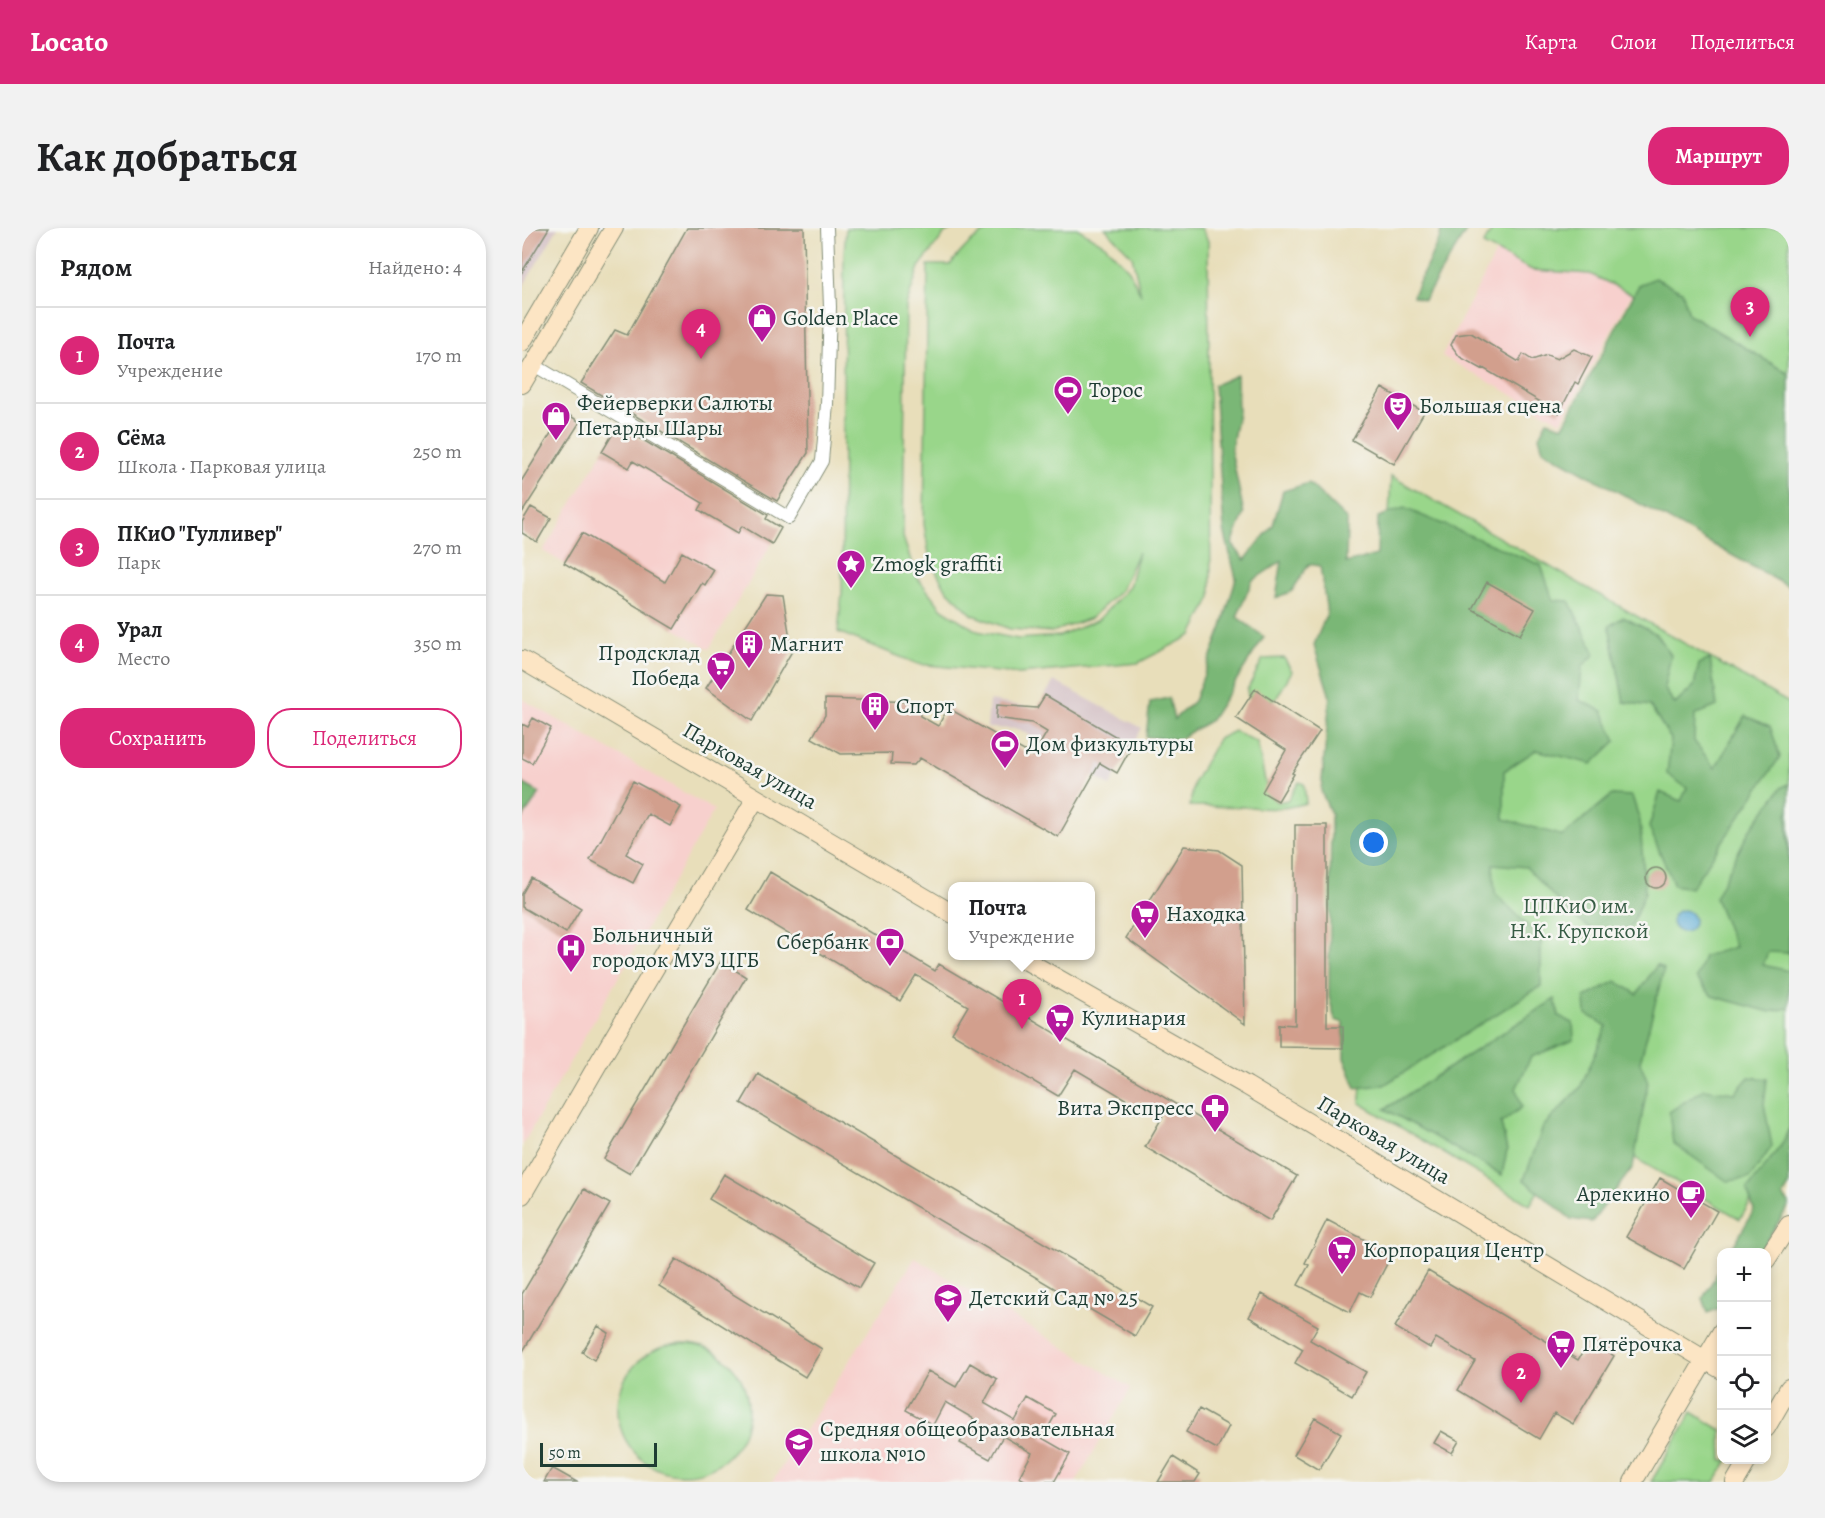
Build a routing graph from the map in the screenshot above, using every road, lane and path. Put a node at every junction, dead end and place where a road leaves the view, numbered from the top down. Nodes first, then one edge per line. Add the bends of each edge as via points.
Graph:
1 (589, 228) edge
2 (614, 228) edge
3 (827, 228) edge
4 (522, 342) edge
5 (534, 365) junction
6 (522, 384) edge
7 (522, 660) edge
8 (756, 798) junction
9 (948, 911) edge
10 (1025, 960) edge
11 (522, 1195) edge
12 (1789, 1225) edge
13 (1771, 1254) edge
14 (1717, 1340) edge
15 (1705, 1360) junction
16 (1717, 1367) edge
17 (1789, 1388) edge
18 (1778, 1405) edge
19 (1771, 1420) edge
20 (1746, 1464) edge
21 (1633, 1482) edge
22 (1735, 1482) edge

1 - 4 main road
2 - 5 main road
3 - 5 street via 829,318 822,461 789,518
5 - 6 main road
7 - 8 main road, Парковая улица
8 - 9 main road, Парковая улица
8 - 11 main road
10 - 15 main road, Парковая улица via 1247,1086
12 - 13 main road
14 - 15 main road
15 - 16 main road, Парковая улица
15 - 21 main road
17 - 18 main road
18 - 19 main road
20 - 22 main road

